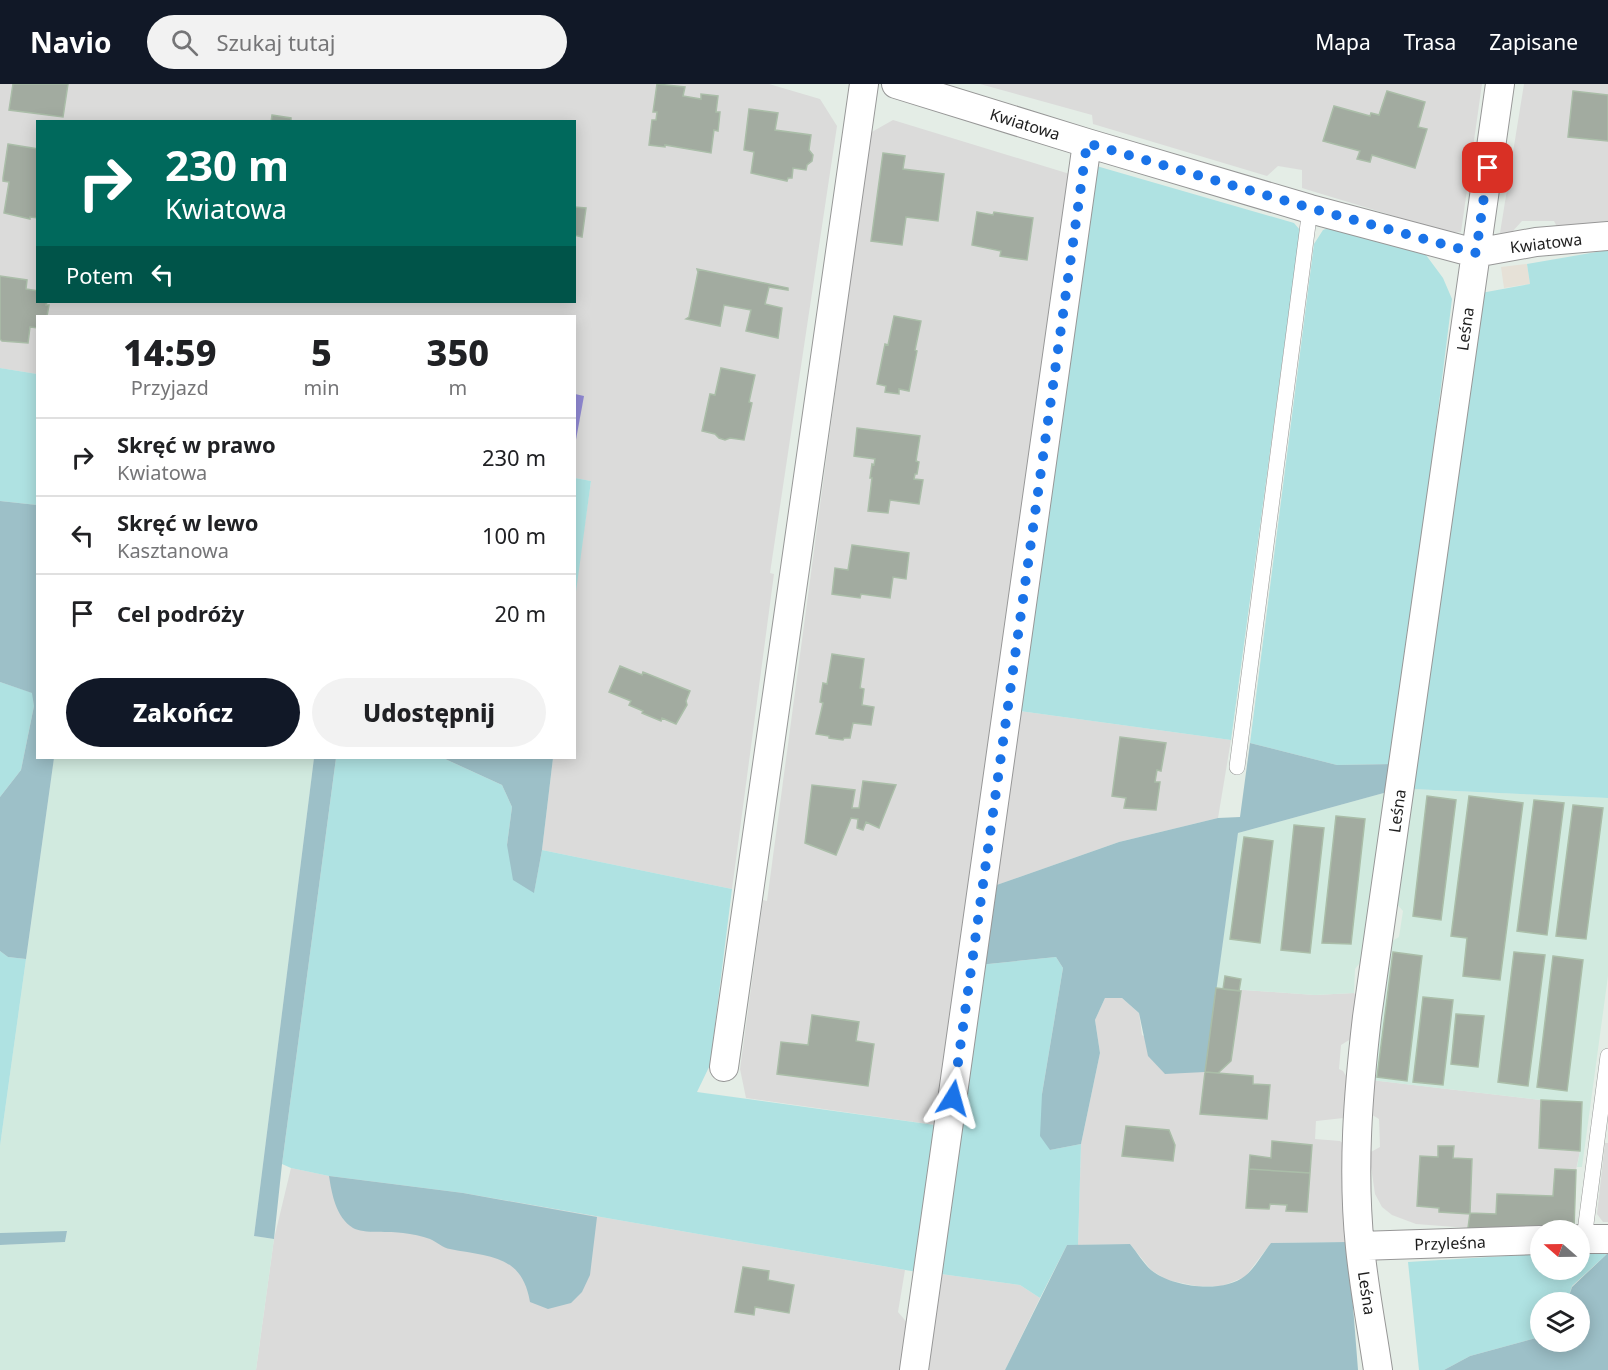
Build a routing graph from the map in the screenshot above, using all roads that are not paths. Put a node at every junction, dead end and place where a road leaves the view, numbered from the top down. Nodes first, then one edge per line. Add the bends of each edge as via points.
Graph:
1 (864, 84) edge
2 (896, 84) edge
3 (1500, 84) edge
4 (1087, 143) junction
5 (1310, 208) junction
6 (1608, 236) edge
7 (1476, 253) junction
8 (1237, 767) dead end
9 (1608, 1056) edge
10 (724, 1068) dead end
11 (1590, 1239) edge
12 (1530, 1240) edge
13 (1360, 1246) junction
14 (914, 1370) edge
15 (1378, 1370) edge

1 - 10 street
2 - 4 street, Kwiatowa
3 - 7 street, Leśna
4 - 5 street, Kwiatowa
4 - 14 street
5 - 7 street, Kwiatowa
5 - 8 lane
6 - 7 street, Kwiatowa via 1536,242
7 - 13 street, Leśna via 1359,1086 1356,1161
9 - 11 lane
12 - 13 street, Przyleśna
13 - 15 street, Leśna

